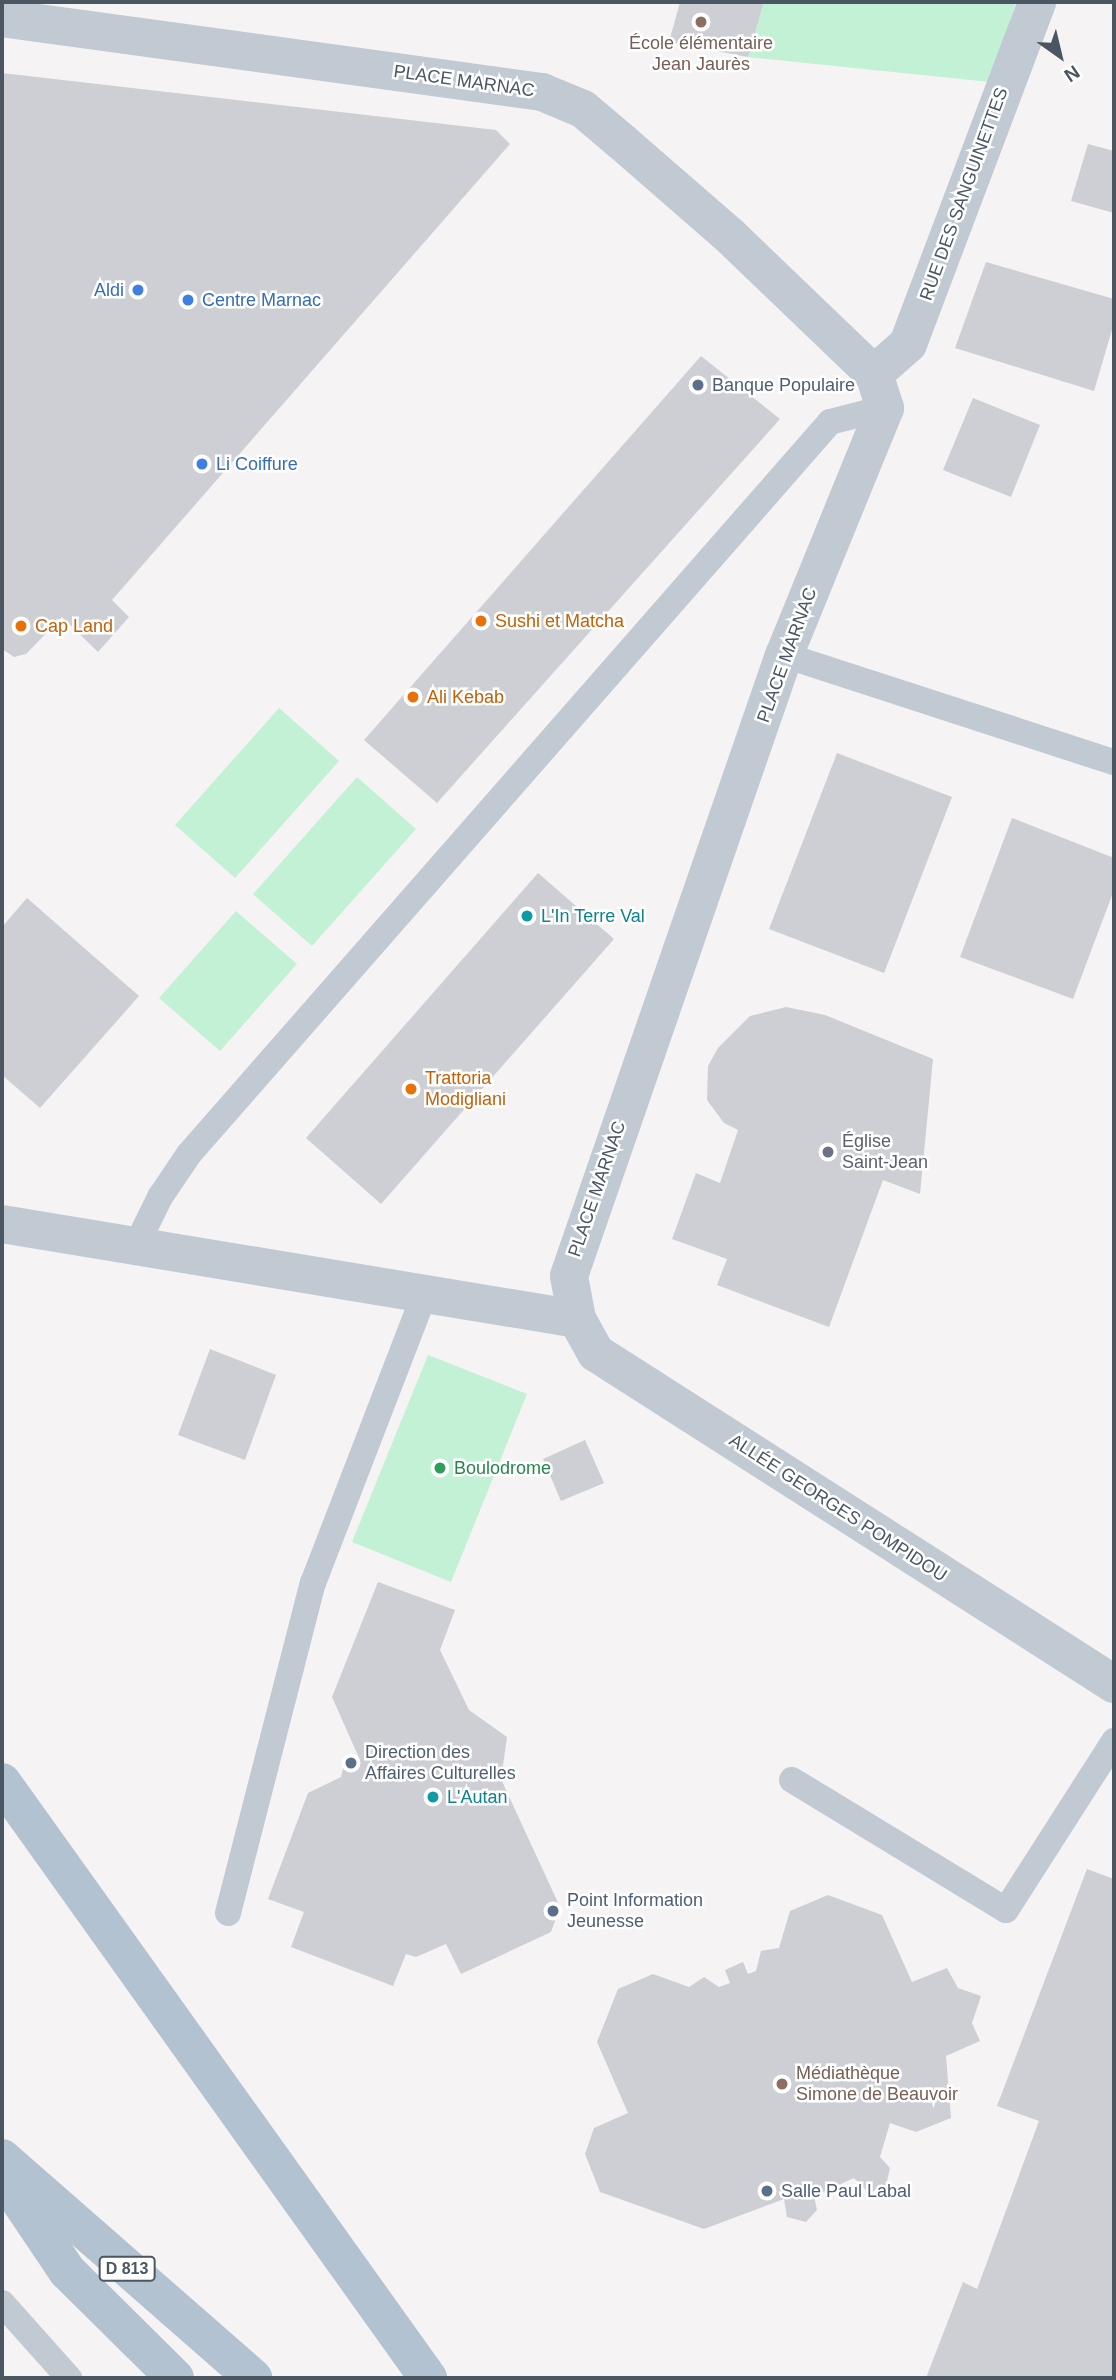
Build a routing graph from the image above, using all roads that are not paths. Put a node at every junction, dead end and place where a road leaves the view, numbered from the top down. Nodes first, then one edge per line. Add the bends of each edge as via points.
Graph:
1 (1037, 2) edge
2 (2, 18) edge
3 (880, 391) junction
4 (784, 655) junction
5 (1114, 761) edge
6 (2, 1224) edge
7 (136, 1246) junction
8 (425, 1293) junction
9 (577, 1319) junction
10 (1114, 1684) edge
11 (1114, 1741) edge
12 (792, 1780) dead end
13 (2, 1782) edge
14 (228, 1913) dead end
15 (2, 2158) edge
16 (2, 2175) edge
17 (2, 2303) edge
18 (69, 2378) edge
19 (175, 2378) edge
20 (253, 2378) edge
21 (428, 2378) edge

1 - 3 street, RUE DES SANGUINETTES via 908,344
2 - 3 street, PLACE MARNAC via 542,92 583,109 730,236
3 - 4 street, PLACE MARNAC
3 - 7 lane via 830,422 189,1154 160,1197
4 - 5 lane
4 - 9 street, PLACE MARNAC via 582,1231 569,1276
6 - 7 street
7 - 8 street
8 - 9 street
8 - 14 lane via 313,1583
9 - 10 street, ALLÉE GEORGES POMPIDOU via 596,1353
11 - 12 lane via 1006,1910
13 - 21 main road
15 - 20 main road, D 813
16 - 19 main road, D 813 via 67,2271
17 - 18 lane

